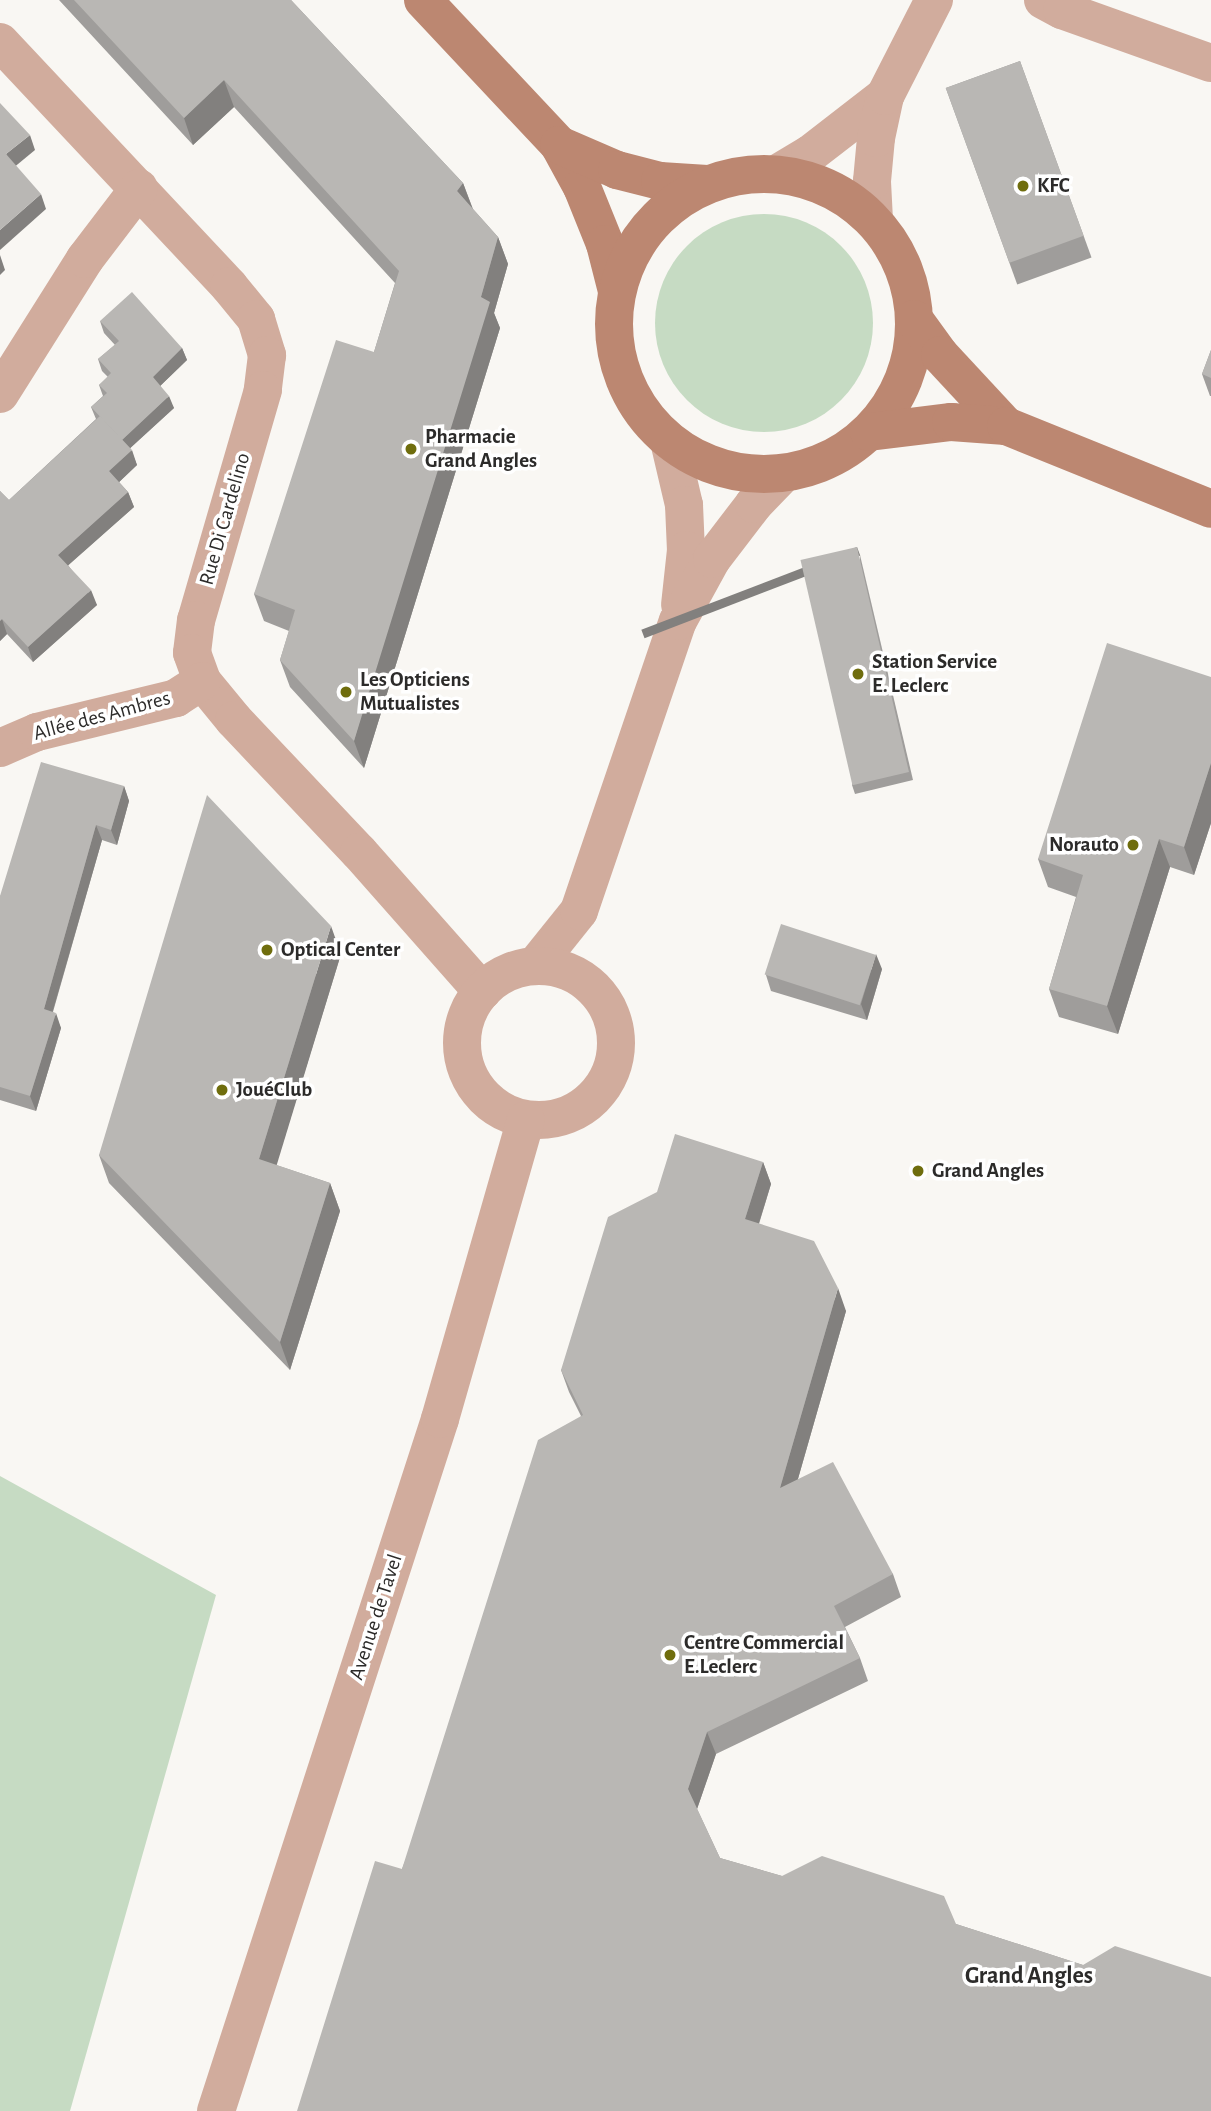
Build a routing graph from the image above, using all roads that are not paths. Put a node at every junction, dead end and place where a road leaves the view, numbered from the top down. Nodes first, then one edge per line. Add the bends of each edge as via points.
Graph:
1 (423, 0) edge
2 (934, 0) edge
3 (1044, 0) edge
4 (0, 42) edge
5 (1211, 63) edge
6 (885, 96) junction
7 (559, 145) junction
8 (778, 173) junction
9 (707, 184) junction
10 (139, 188) junction
11 (874, 220) junction
12 (617, 292) junction
13 (914, 319) junction
14 (0, 394) edge
15 (1006, 426) junction
16 (869, 432) junction
17 (669, 441) junction
18 (783, 474) junction
19 (1211, 509) edge
20 (678, 621) junction
21 (202, 681) junction
22 (0, 748) edge
23 (579, 911) junction
24 (535, 966) junction
25 (589, 985) junction
26 (482, 991) junction
27 (526, 1120) junction
28 (216, 2111) edge

1 - 7 main road
2 - 6 street
3 - 5 street
4 - 10 street, Rue Di Cardelino
6 - 8 street
6 - 11 street via 872,181
7 - 9 main road via 617,170 660,181
7 - 12 main road via 601,232
8 - 9 main road via 742,175
8 - 11 main road via 814,181 846,197
9 - 12 main road via 666,210 635,247
10 - 14 street via 85,259
10 - 21 street, Rue Di Cardelino via 256,319 267,355 263,390 196,620 192,653
11 - 13 main road via 903,266
12 - 17 main road via 614,333 622,374 641,410
13 - 15 main road via 940,355
13 - 16 main road via 905,374 895,399
15 - 16 main road via 951,422
15 - 19 main road
16 - 18 main road via 844,452
17 - 18 main road via 717,466 743,473
17 - 20 street via 684,505
18 - 20 street via 712,559
20 - 23 street
21 - 22 street, Allée des Ambres via 176,698 37,732
21 - 26 street, Rue Di Cardelino
23 - 24 street
23 - 25 street
24 - 25 street via 564,970
24 - 26 street via 497,978
25 - 27 street via 601,998 615,1032 615,1056 607,1079 593,1099 573,1113 550,1120
26 - 27 street via 468,1011 462,1033 470,1079 503,1112
27 - 28 street, Avenue de Tavel via 440,1419

